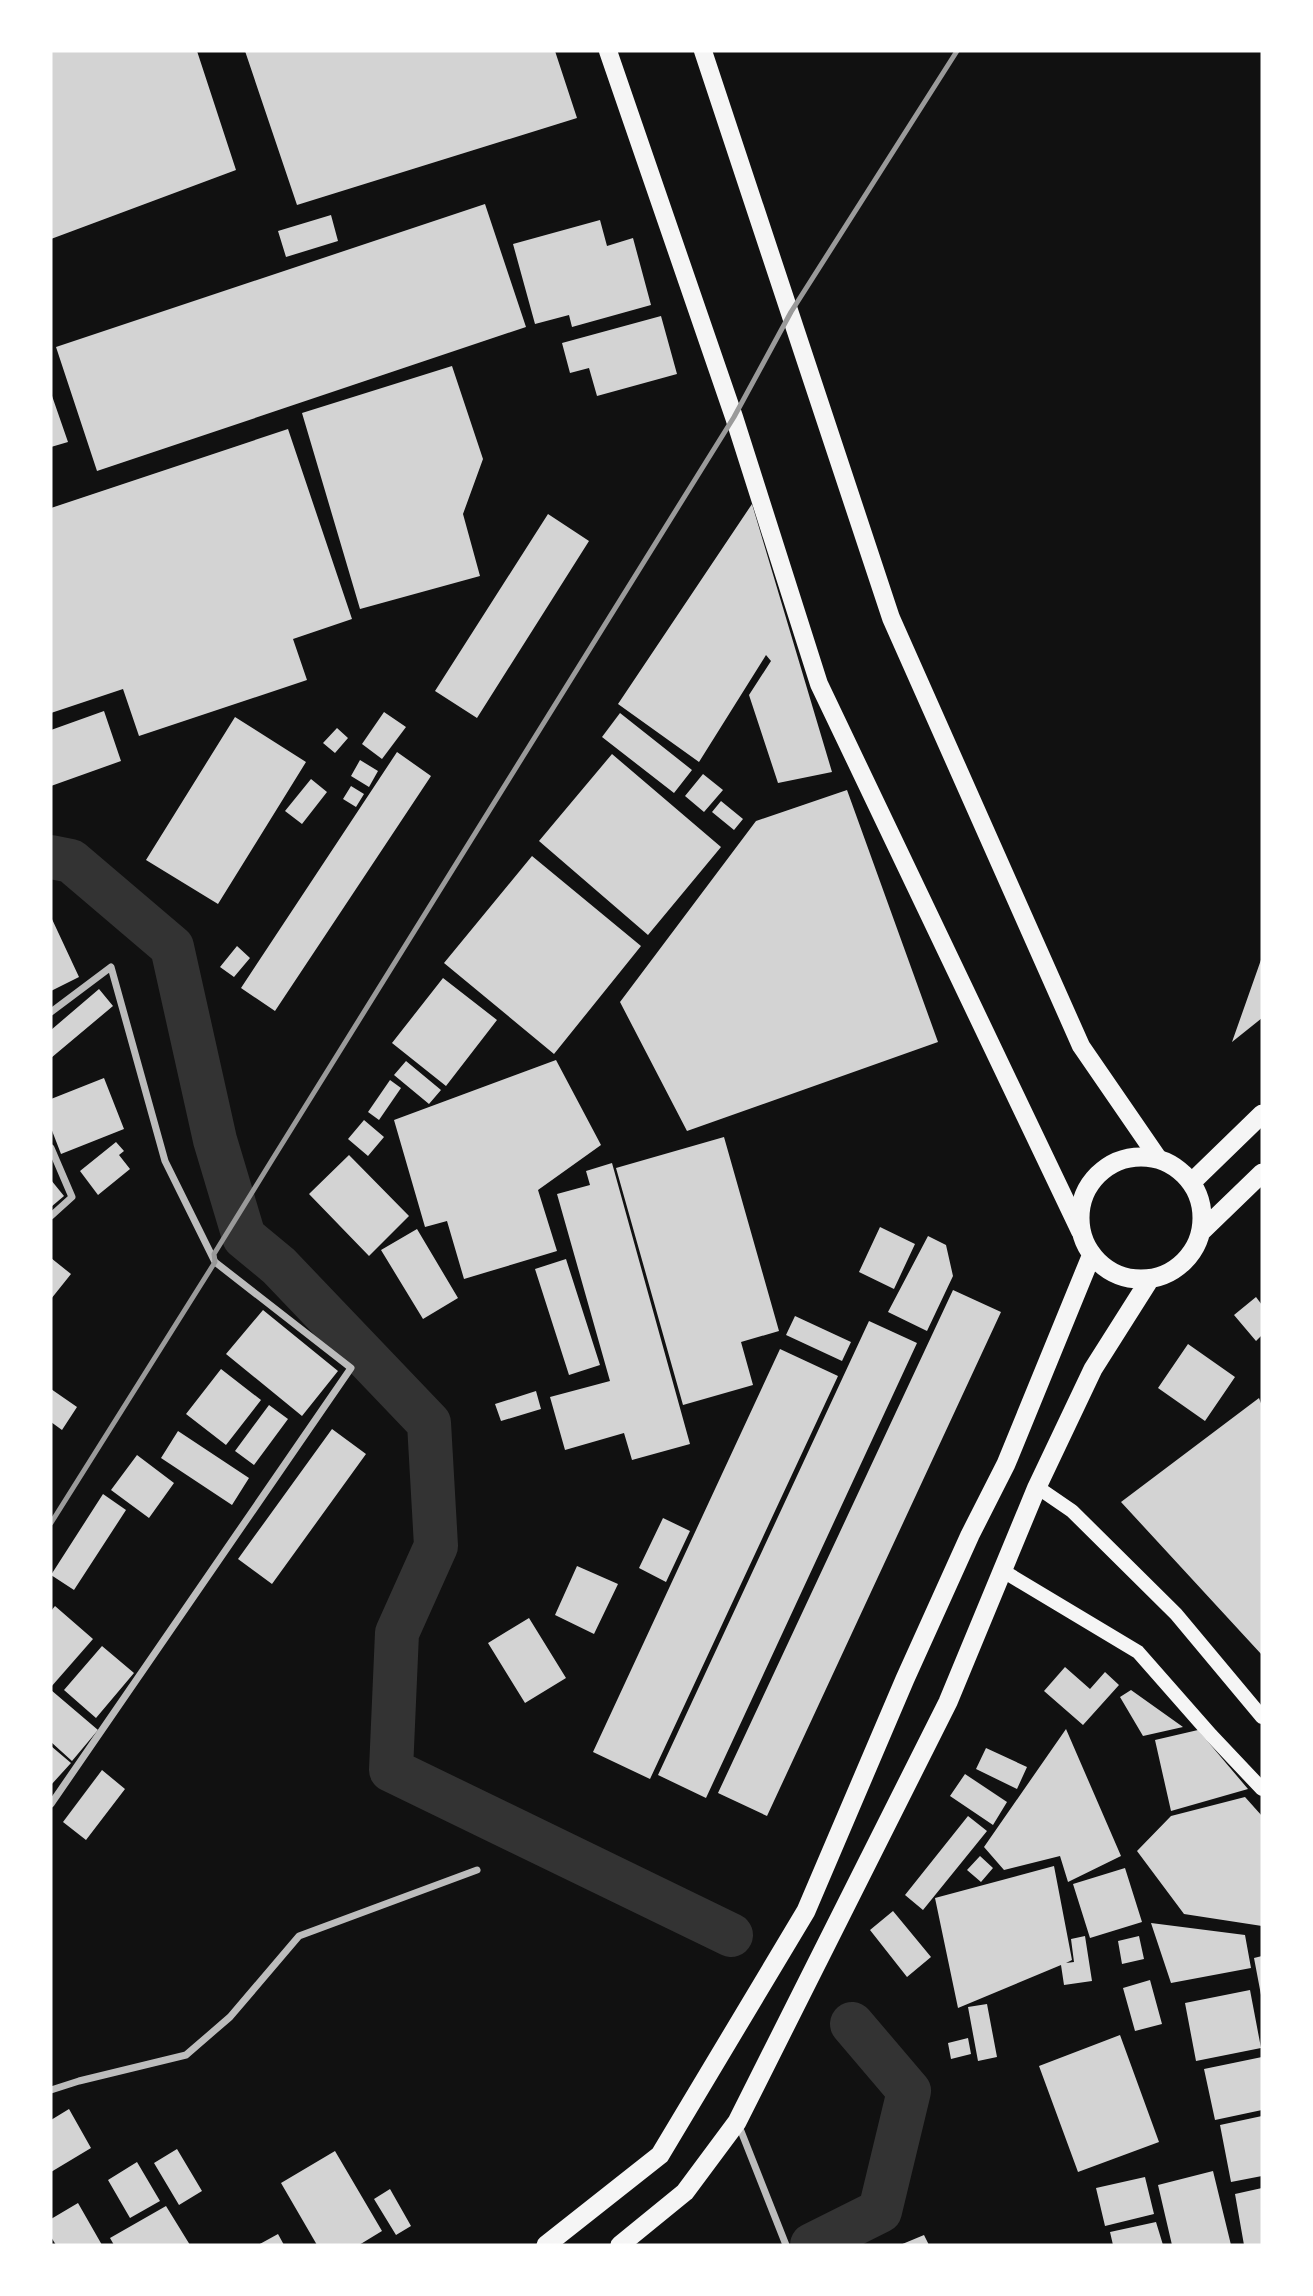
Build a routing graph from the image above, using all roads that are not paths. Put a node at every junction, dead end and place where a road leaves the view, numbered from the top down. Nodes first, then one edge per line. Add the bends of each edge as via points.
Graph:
1 (608, 51) edge
2 (703, 51) edge
3 (51, 1012) edge
4 (1262, 1114) edge
5 (51, 1148) edge
6 (1158, 1158) junction
7 (1262, 1173) edge
8 (1192, 1182) junction
9 (51, 1216) edge
10 (1080, 1231) junction
11 (1202, 1231) junction
12 (1092, 1254) junction
13 (1150, 1279) junction
14 (1037, 1487) junction
15 (1003, 1571) junction
16 (1262, 1717) edge
17 (1262, 1789) edge
18 (51, 1804) edge
19 (477, 1870) dead end
20 (51, 2090) edge
21 (737, 2122) junction
22 (546, 2245) edge
23 (620, 2245) edge
24 (786, 2245) edge

1 - 10 main road via 734,417 819,684
2 - 6 main road via 891,618 1082,1046
3 - 18 street via 111,967 165,1161 215,1262 351,1368
4 - 8 highway
5 - 9 street via 72,1197
6 - 8 highway via 1177,1167
6 - 10 highway via 1122,1159 1098,1174 1082,1202
7 - 11 highway
8 - 11 highway via 1200,1201
10 - 12 highway
11 - 13 highway via 1184,1263
12 - 13 highway via 1117,1274
12 - 22 highway via 1006,1464 905,1679 806,1910 660,2155
13 - 14 highway via 1093,1369
14 - 15 highway
14 - 16 main road via 1072,1511 1176,1615
15 - 17 main road via 1138,1652
15 - 21 highway via 948,1702
19 - 20 street via 299,1936 230,2017 186,2055
21 - 23 highway via 685,2192
21 - 24 street

